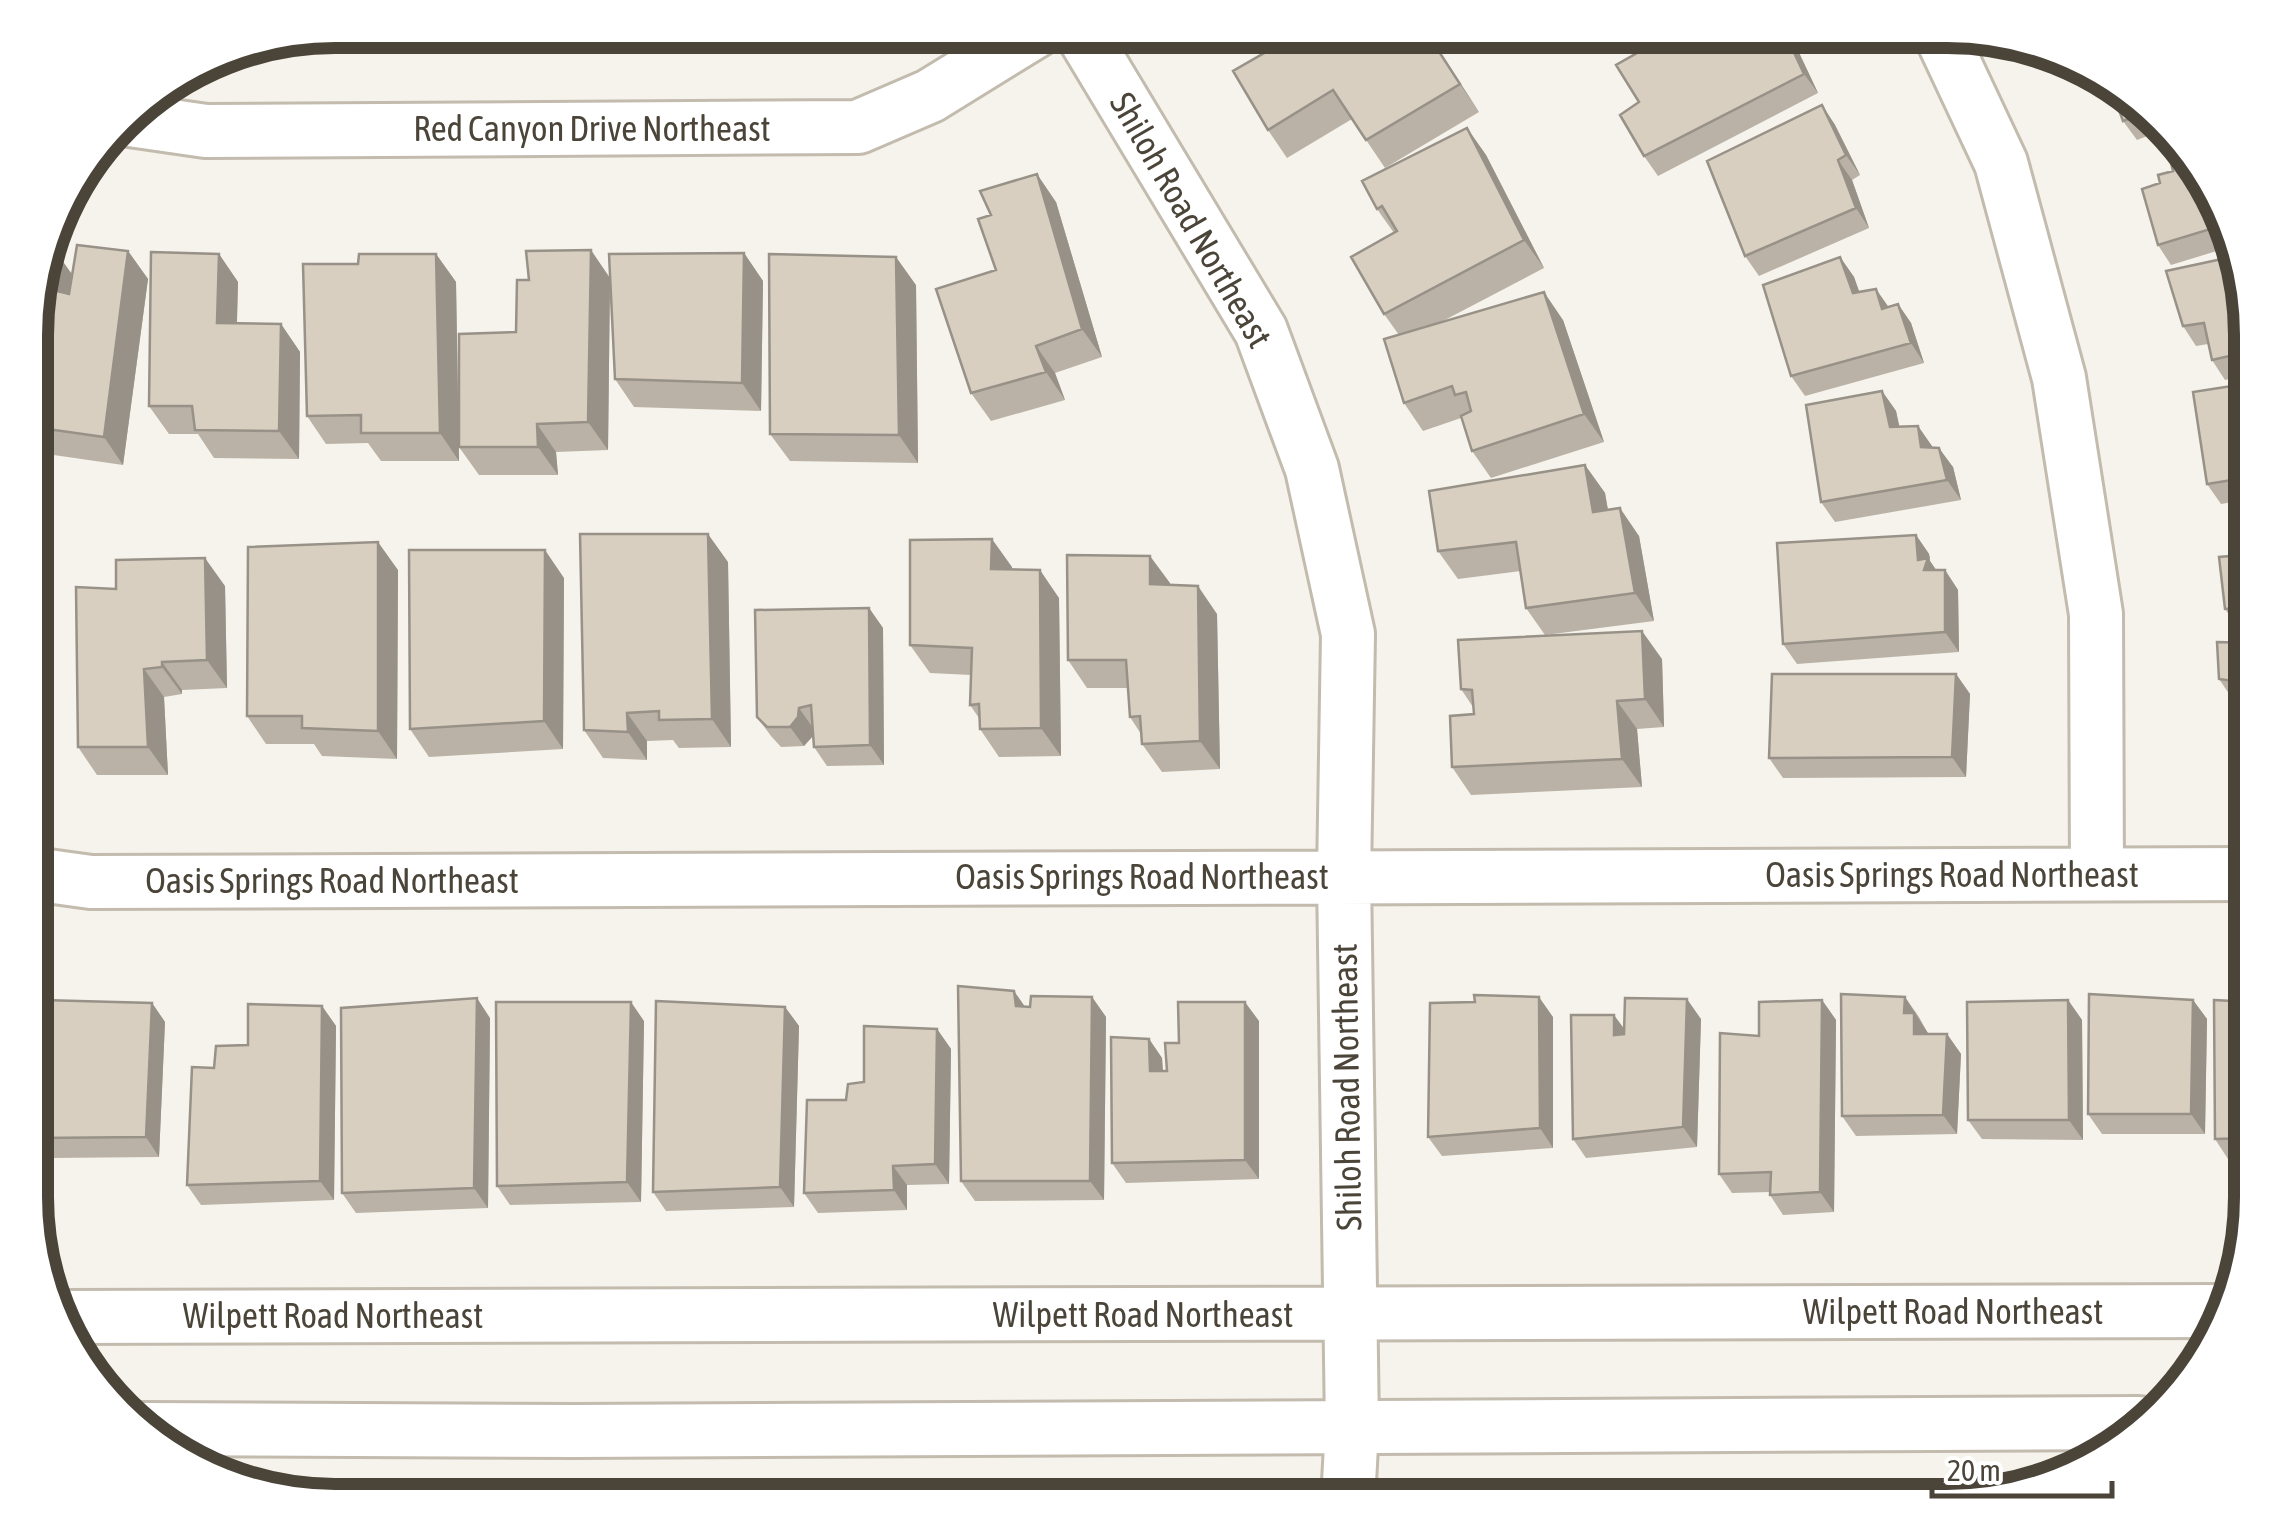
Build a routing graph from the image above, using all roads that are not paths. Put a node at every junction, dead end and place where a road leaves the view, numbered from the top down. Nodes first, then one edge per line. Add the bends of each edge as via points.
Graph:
1 (1008, 48) edge
2 (1091, 48) edge
3 (1948, 48) edge
4 (142, 122) edge
5 (2097, 874) junction
6 (2234, 874) edge
7 (48, 876) edge
8 (1344, 876) junction
9 (2210, 1311) edge
10 (1350, 1315) junction
11 (74, 1317) edge
12 (2123, 1423) edge
13 (1352, 1427) junction
14 (167, 1429) edge
15 (1349, 1483) edge

1 - 4 street, Red Canyon Drive Northeast via 930,96 858,127 206,131
2 - 8 street, Shiloh Road Northeast via 1262,330 1312,470 1348,634
3 - 5 street via 2002,163 2059,378 2096,614
5 - 6 street, Oasis Springs Road Northeast
5 - 8 street, Oasis Springs Road Northeast
7 - 8 street, Oasis Springs Road Northeast via 91,882
8 - 10 street, Shiloh Road Northeast
9 - 10 street, Wilpett Road Northeast
10 - 11 street, Wilpett Road Northeast
10 - 13 street, Shiloh Road Northeast
12 - 13 street
13 - 14 street
13 - 15 street, Shiloh Road Northeast

